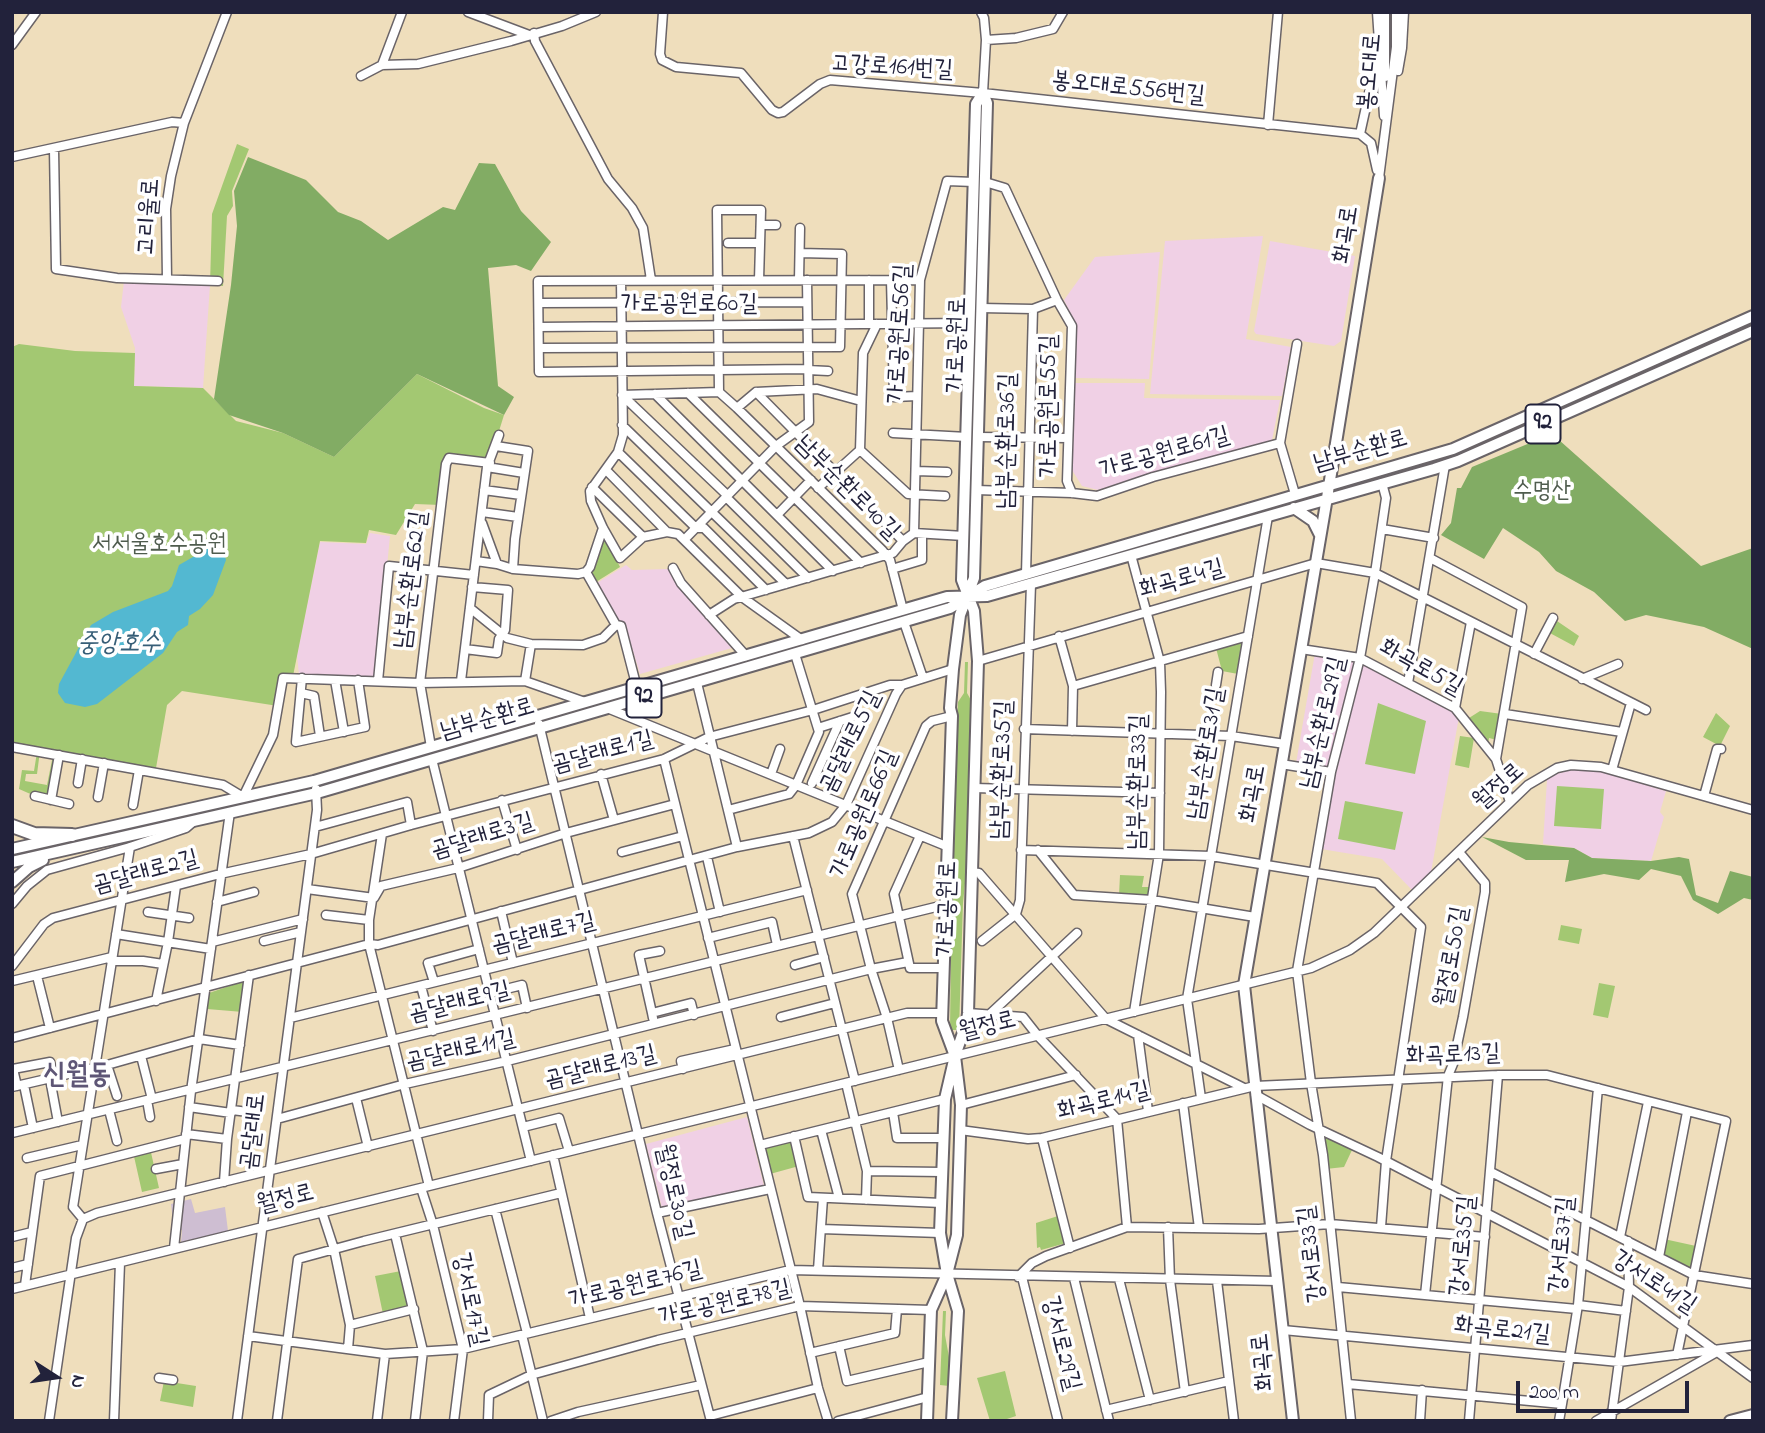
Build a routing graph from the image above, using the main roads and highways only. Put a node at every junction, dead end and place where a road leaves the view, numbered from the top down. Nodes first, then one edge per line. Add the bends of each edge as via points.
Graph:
1 (983, 93) road end
2 (1379, 178) road end
3 (979, 182) junction
4 (1753, 316) edge
5 (1753, 331) edge
6 (972, 437) junction
7 (1391, 466) junction
8 (1330, 484) junction
9 (1367, 488) junction
10 (1293, 494) junction
11 (1327, 499) junction
12 (1294, 508) junction
13 (1281, 512) junction
14 (1320, 536) junction
15 (1028, 579) junction
16 (968, 598) junction
17 (931, 614) junction
18 (904, 616) junction
19 (959, 638) junction
20 (538, 722) junction
21 (431, 753) junction
22 (273, 790) junction
23 (249, 808) junction
24 (12, 826) edge
25 (72, 835) junction
26 (126, 842) junction
27 (12, 849) edge
28 (12, 862) edge
29 (12, 882) edge
30 (942, 1017) junction
31 (968, 1017) junction
32 (955, 1056) junction
33 (944, 1099) junction
34 (961, 1105) junction
35 (947, 1274) junction
36 (1753, 1415) edge
37 (927, 1421) edge
38 (952, 1421) edge
39 (1293, 1421) edge
40 (1730, 1421) edge

1 - 3 main road, 가로공원로 via 976,104
2 - 8 main road, 화곡로
3 - 6 main road, 가로공원로 via 970,323
3 - 6 main road, 가로공원로 via 981,308
4 - 7 main road, 남부순환로 / 92 via 1452,449
5 - 9 main road, 남부순환로 / 92 via 1445,466
6 - 16 main road, 가로공원로 via 974,578
6 - 16 main road, 가로공원로 via 962,580
7 - 8 main road, 남부순환로 / 92
7 - 9 main road via 1382,477 1365,482
8 - 10 main road, 남부순환로 / 92
8 - 11 main road, 화곡로
9 - 11 main road, 남부순환로 / 92
10 - 13 main road via 1297,502
10 - 15 main road, 남부순환로 / 92
11 - 12 main road, 남부순환로 / 92
11 - 14 main road, 화곡로
12 - 13 main road, 남부순환로 / 92
12 - 14 main road via 1313,521
13 - 15 main road, 남부순환로 / 92
14 - 39 main road, 화곡로 via 1244,985 1252,1090
15 - 16 main road, 남부순환로 / 92 via 988,596
16 - 17 main road, 남부순환로 / 92
16 - 18 main road, 남부순환로 / 92 via 947,597
16 - 19 main road, 가로공원로 via 960,615
16 - 31 main road, 가로공원로 via 974,611 978,660
17 - 18 main road, 남부순환로 / 92
17 - 19 main road via 953,622
18 - 20 main road, 남부순환로 / 92 via 697,683
18 - 20 main road, 남부순환로 / 92 via 586,702
19 - 30 main road, 가로공원로 via 950,708
20 - 21 main road, 남부순환로 / 92
21 - 22 main road, 남부순환로 / 92
21 - 23 main road, 남부순환로 / 92 via 317,793
22 - 23 main road via 277,797
22 - 25 main road, 남부순환로 / 92
23 - 26 main road, 남부순환로 / 92
24 - 25 highway via 34,834
25 - 27 main road, 남부순환로 / 92
26 - 28 main road, 남부순환로 / 92
26 - 29 main road via 47,858
30 - 31 main road via 953,1037 959,1035
30 - 32 main road, 가로공원로
31 - 32 main road, 가로공원로
32 - 33 main road, 가로공원로
32 - 34 main road, 가로공원로
33 - 34 main road via 952,1088
33 - 35 main road, 가로공원로 via 940,1233
34 - 35 main road, 가로공원로 via 957,1235
35 - 37 main road, 가로공원로 via 931,1310
35 - 38 main road, 가로공원로 via 958,1311
36 - 40 main road

